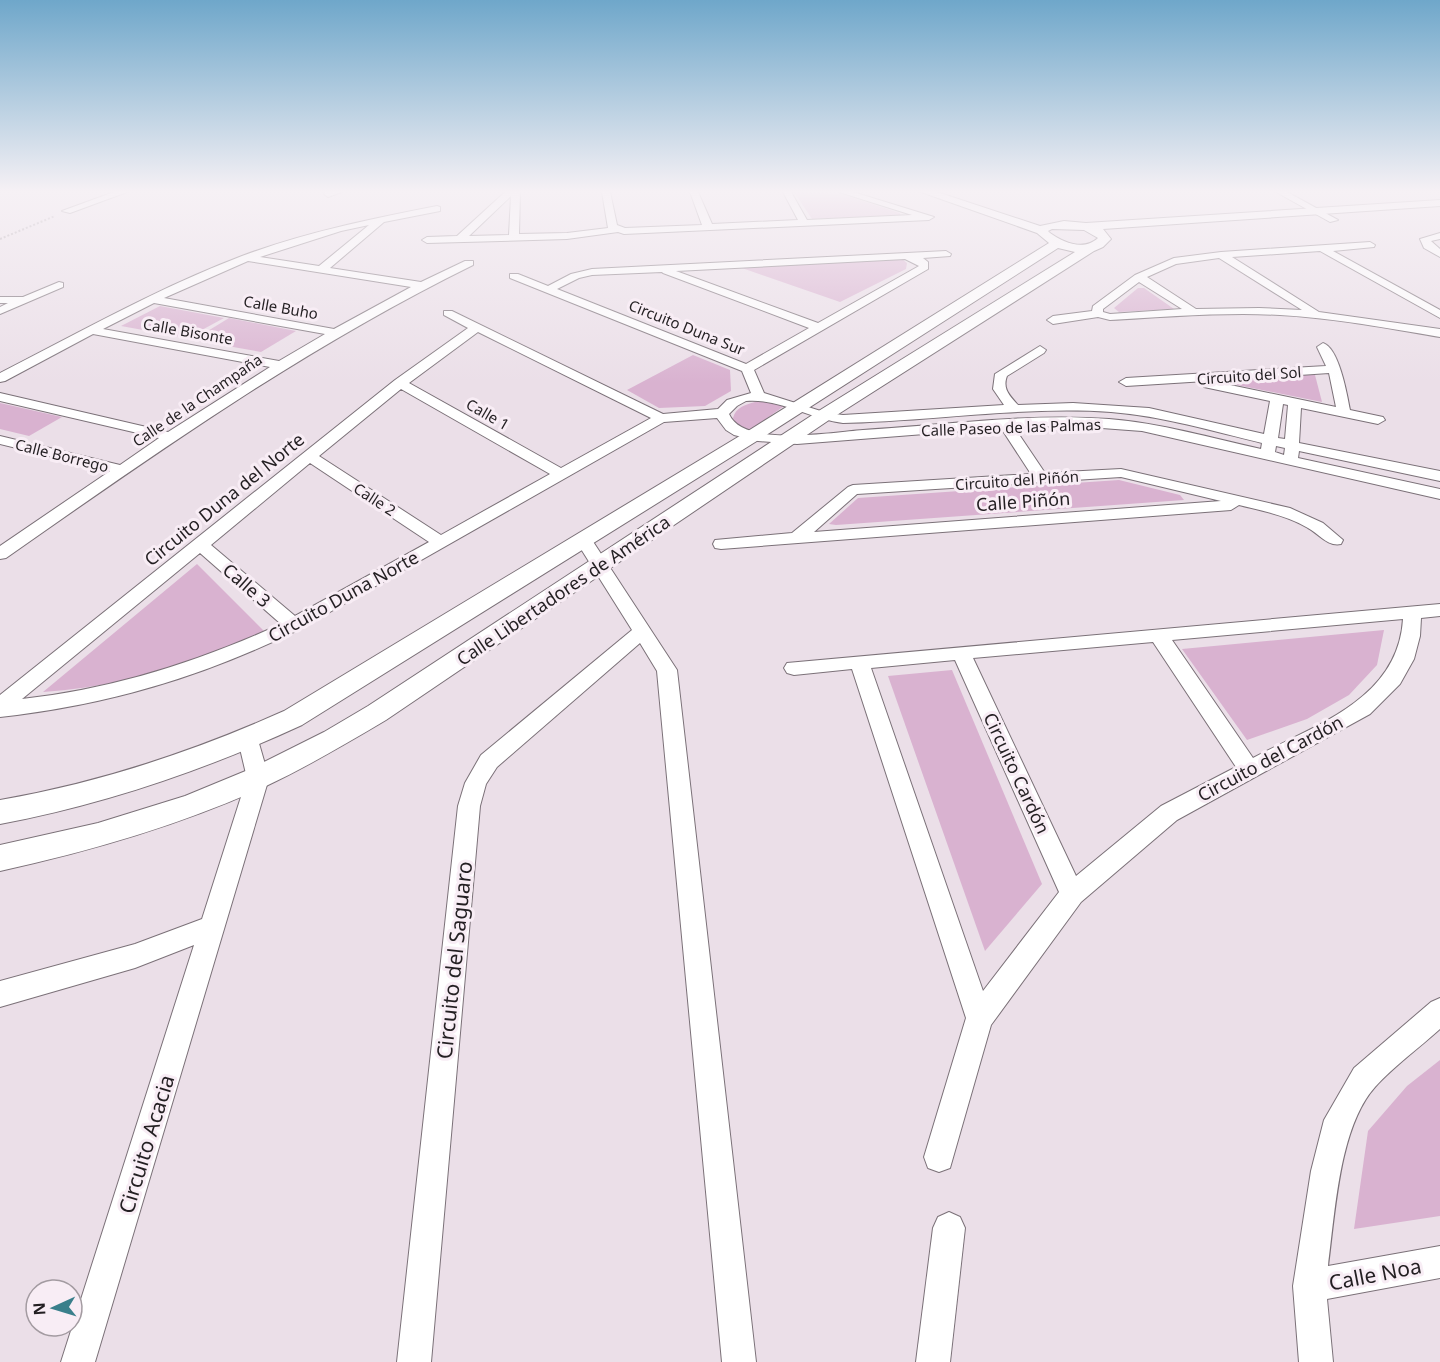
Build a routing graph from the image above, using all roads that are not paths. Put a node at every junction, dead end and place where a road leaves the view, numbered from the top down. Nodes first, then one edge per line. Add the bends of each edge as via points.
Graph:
1 (253, 256) edge
2 (338, 256) edge
3 (906, 256) junction
4 (915, 256) edge
5 (1019, 256) edge
6 (1067, 256) edge
7 (1217, 256) edge
8 (1222, 256) edge
9 (1334, 256) edge
10 (246, 258) junction
11 (469, 263) dead end
12 (659, 268) junction
13 (322, 269) junction
14 (514, 276) dead end
15 (1139, 277) junction
16 (58, 285) dead end
17 (420, 285) junction
18 (548, 290) junction
19 (152, 299) junction
20 (0, 300) edge
21 (25, 300) junction
22 (0, 311) edge
23 (1195, 312) junction
24 (448, 314) dead end
25 (1098, 314) junction
26 (1316, 314) junction
27 (1440, 315) edge
28 (1053, 320) dead end
29 (477, 327) junction
30 (819, 328) junction
31 (89, 330) junction
32 (333, 332) junction
33 (1440, 333) edge
34 (1323, 347) dead end
35 (1040, 350) dead end
36 (280, 365) junction
37 (747, 369) junction
38 (1334, 369) junction
39 (0, 378) edge
40 (1186, 379) junction
41 (1126, 382) dead end
42 (400, 383) junction
43 (0, 397) edge
44 (759, 397) junction
45 (1277, 398) junction
46 (1295, 402) junction
47 (799, 407) junction
48 (1037, 407) junction
49 (1015, 409) junction
50 (967, 412) junction
51 (1344, 412) junction
52 (722, 413) junction
53 (823, 416) junction
54 (661, 418) junction
55 (1378, 420) dead end
56 (1047, 423) junction
57 (999, 425) junction
58 (976, 427) junction
59 (754, 435) junction
60 (171, 437) junction
61 (789, 439) junction
62 (0, 440) edge
63 (1269, 448) junction
64 (1292, 453) junction
65 (309, 456) junction
66 (123, 470) junction
67 (561, 474) junction
68 (1034, 478) junction
69 (1440, 478) edge
70 (1440, 493) edge
71 (1252, 504) junction
72 (797, 538) junction
73 (1335, 540) dead end
74 (584, 541) junction
75 (441, 542) junction
76 (200, 544) junction
77 (721, 544) dead end
78 (0, 554) edge
79 (600, 565) junction
80 (1440, 610) edge
81 (1412, 614) junction
82 (1440, 616) edge
83 (294, 625) junction
84 (642, 632) junction
85 (1159, 636) junction
86 (962, 653) junction
87 (859, 662) junction
88 (794, 668) dead end
89 (0, 708) edge
90 (248, 740) junction
91 (1248, 768) junction
92 (258, 778) junction
93 (0, 812) edge
94 (0, 858) edge
95 (1072, 894) junction
96 (214, 926) junction
97 (0, 994) edge
98 (1440, 1011) edge
99 (979, 1018) junction
100 (939, 1157) dead end
101 (949, 1228) dead end
102 (1440, 1262) edge
103 (1309, 1286) junction
104 (78, 1362) edge
105 (414, 1362) edge
106 (739, 1362) edge
107 (933, 1362) edge
108 (1316, 1362) edge

1 - 10 street
2 - 13 street
3 - 4 street, Circuito Duna Sur
3 - 12 street, Circuito Duna Sur
3 - 30 street, Circuito Duna Sur via 917,258 924,267
5 - 47 street, Calle Libertadores de América
6 - 53 street, Calle Libertadores de América
7 - 15 street via 1174,261
8 - 26 street
9 - 27 street
10 - 13 street
10 - 19 street
11 - 17 street, Calle de la Champaña
12 - 18 street, Circuito Duna Sur via 582,274
12 - 30 street
13 - 17 street
14 - 18 street, Circuito Duna Sur
15 - 23 street
15 - 25 street via 1097,308
16 - 21 street
17 - 32 street, Calle de la Champaña
18 - 37 street, Circuito Duna Sur
19 - 31 street
19 - 32 street, Calle Buho
20 - 21 street
21 - 22 street
23 - 25 street via 1110,317
23 - 26 street
24 - 29 street
25 - 28 street
26 - 33 street
29 - 42 street, Circuito Duna del Norte
29 - 54 street
30 - 37 street, Circuito Duna Sur
31 - 36 street, Calle Bisonte
31 - 39 street
32 - 36 street, Calle de la Champaña
34 - 38 street
35 - 49 street via 1001,374 998,380 999,390
36 - 60 street, Calle de la Champaña
37 - 44 street, Circuito Duna Sur
38 - 40 street, Circuito del Sol
38 - 51 street
40 - 41 street
40 - 45 street, Circuito del Sol
42 - 65 street, Circuito Duna del Norte
42 - 67 street, Calle 1
43 - 60 street
44 - 47 street, Calle Paseo de las Palmas
44 - 52 street via 736,402
45 - 46 street, Circuito del Sol
45 - 63 street, Circuito del Sol
46 - 51 street, Circuito del Sol
46 - 64 street, Circuito del Sol
47 - 53 street, Calle Paseo de las Palmas
47 - 59 street, Calle Libertadores de América
48 - 49 street, Calle Paseo de las Palmas
48 - 56 street
48 - 63 street, Calle Paseo de las Palmas via 1116,407 1149,412
49 - 50 street, Calle Paseo de las Palmas
50 - 53 street, Calle Paseo de las Palmas via 867,419
50 - 58 street
51 - 55 street, Circuito del Sol
52 - 54 street, Circuito Duna Norte
52 - 59 street, Calle Paseo de las Palmas via 734,429
53 - 61 street, Calle Libertadores de América
54 - 67 street, Circuito Duna Norte
56 - 57 street, Calle Paseo de las Palmas
56 - 63 street, Calle Paseo de las Palmas via 1118,423
57 - 58 street, Calle Paseo de las Palmas
57 - 68 street, Calle Piñón
58 - 61 street, Calle Paseo de las Palmas
59 - 61 street, Calle Paseo de las Palmas
59 - 74 street, Calle Libertadores de América
60 - 66 street, Calle de la Champaña
61 - 79 street, Calle Libertadores de América
62 - 66 street, Calle Borrego
63 - 64 street, Calle Paseo de las Palmas
64 - 69 street, Calle Paseo de las Palmas
64 - 70 street, Calle Paseo de las Palmas
65 - 75 street, Calle 2
65 - 76 street, Circuito Duna del Norte
66 - 78 street, Calle de la Champaña
67 - 75 street, Circuito Duna Norte
68 - 71 street, Circuito del Piñón via 1122,473
68 - 72 street, Circuito del Piñón via 853,490
69 - 70 street
71 - 72 street, Calle Piñón
71 - 73 street, Circuito del Piñón via 1301,517
72 - 77 street, Calle Piñón
74 - 79 street
74 - 90 street, Calle Libertadores de América via 336,694
75 - 83 street, Circuito Duna Norte
76 - 83 street, Calle 3
76 - 89 street, Circuito Duna del Norte
79 - 84 street
79 - 92 street, Calle Libertadores de América via 377,713
80 - 81 street
81 - 82 street
81 - 85 street
81 - 91 street, Circuito del Cardón via 1411,636 1394,679 1363,708
83 - 89 street, Circuito Duna Norte via 213,662 153,683 79,700
84 - 105 street, Circuito del Saguaro via 489,761 476,783 469,806
84 - 106 street via 667,670
85 - 86 street
85 - 91 street
86 - 87 street
86 - 95 street, Circuito Cardón
87 - 88 street
87 - 99 street
90 - 92 street
90 - 93 street, Calle Libertadores de América via 125,783
91 - 95 street, Circuito del Cardón via 1169,813
92 - 94 street, Calle Libertadores de América via 112,832
92 - 96 street, Circuito Acacia
95 - 99 street, Circuito del Cardón
96 - 97 street via 135,956
96 - 104 street, Circuito Acacia
98 - 103 street via 1364,1078 1339,1120 1326,1171
99 - 100 street
101 - 107 street
102 - 103 street, Calle Noa
103 - 108 street

